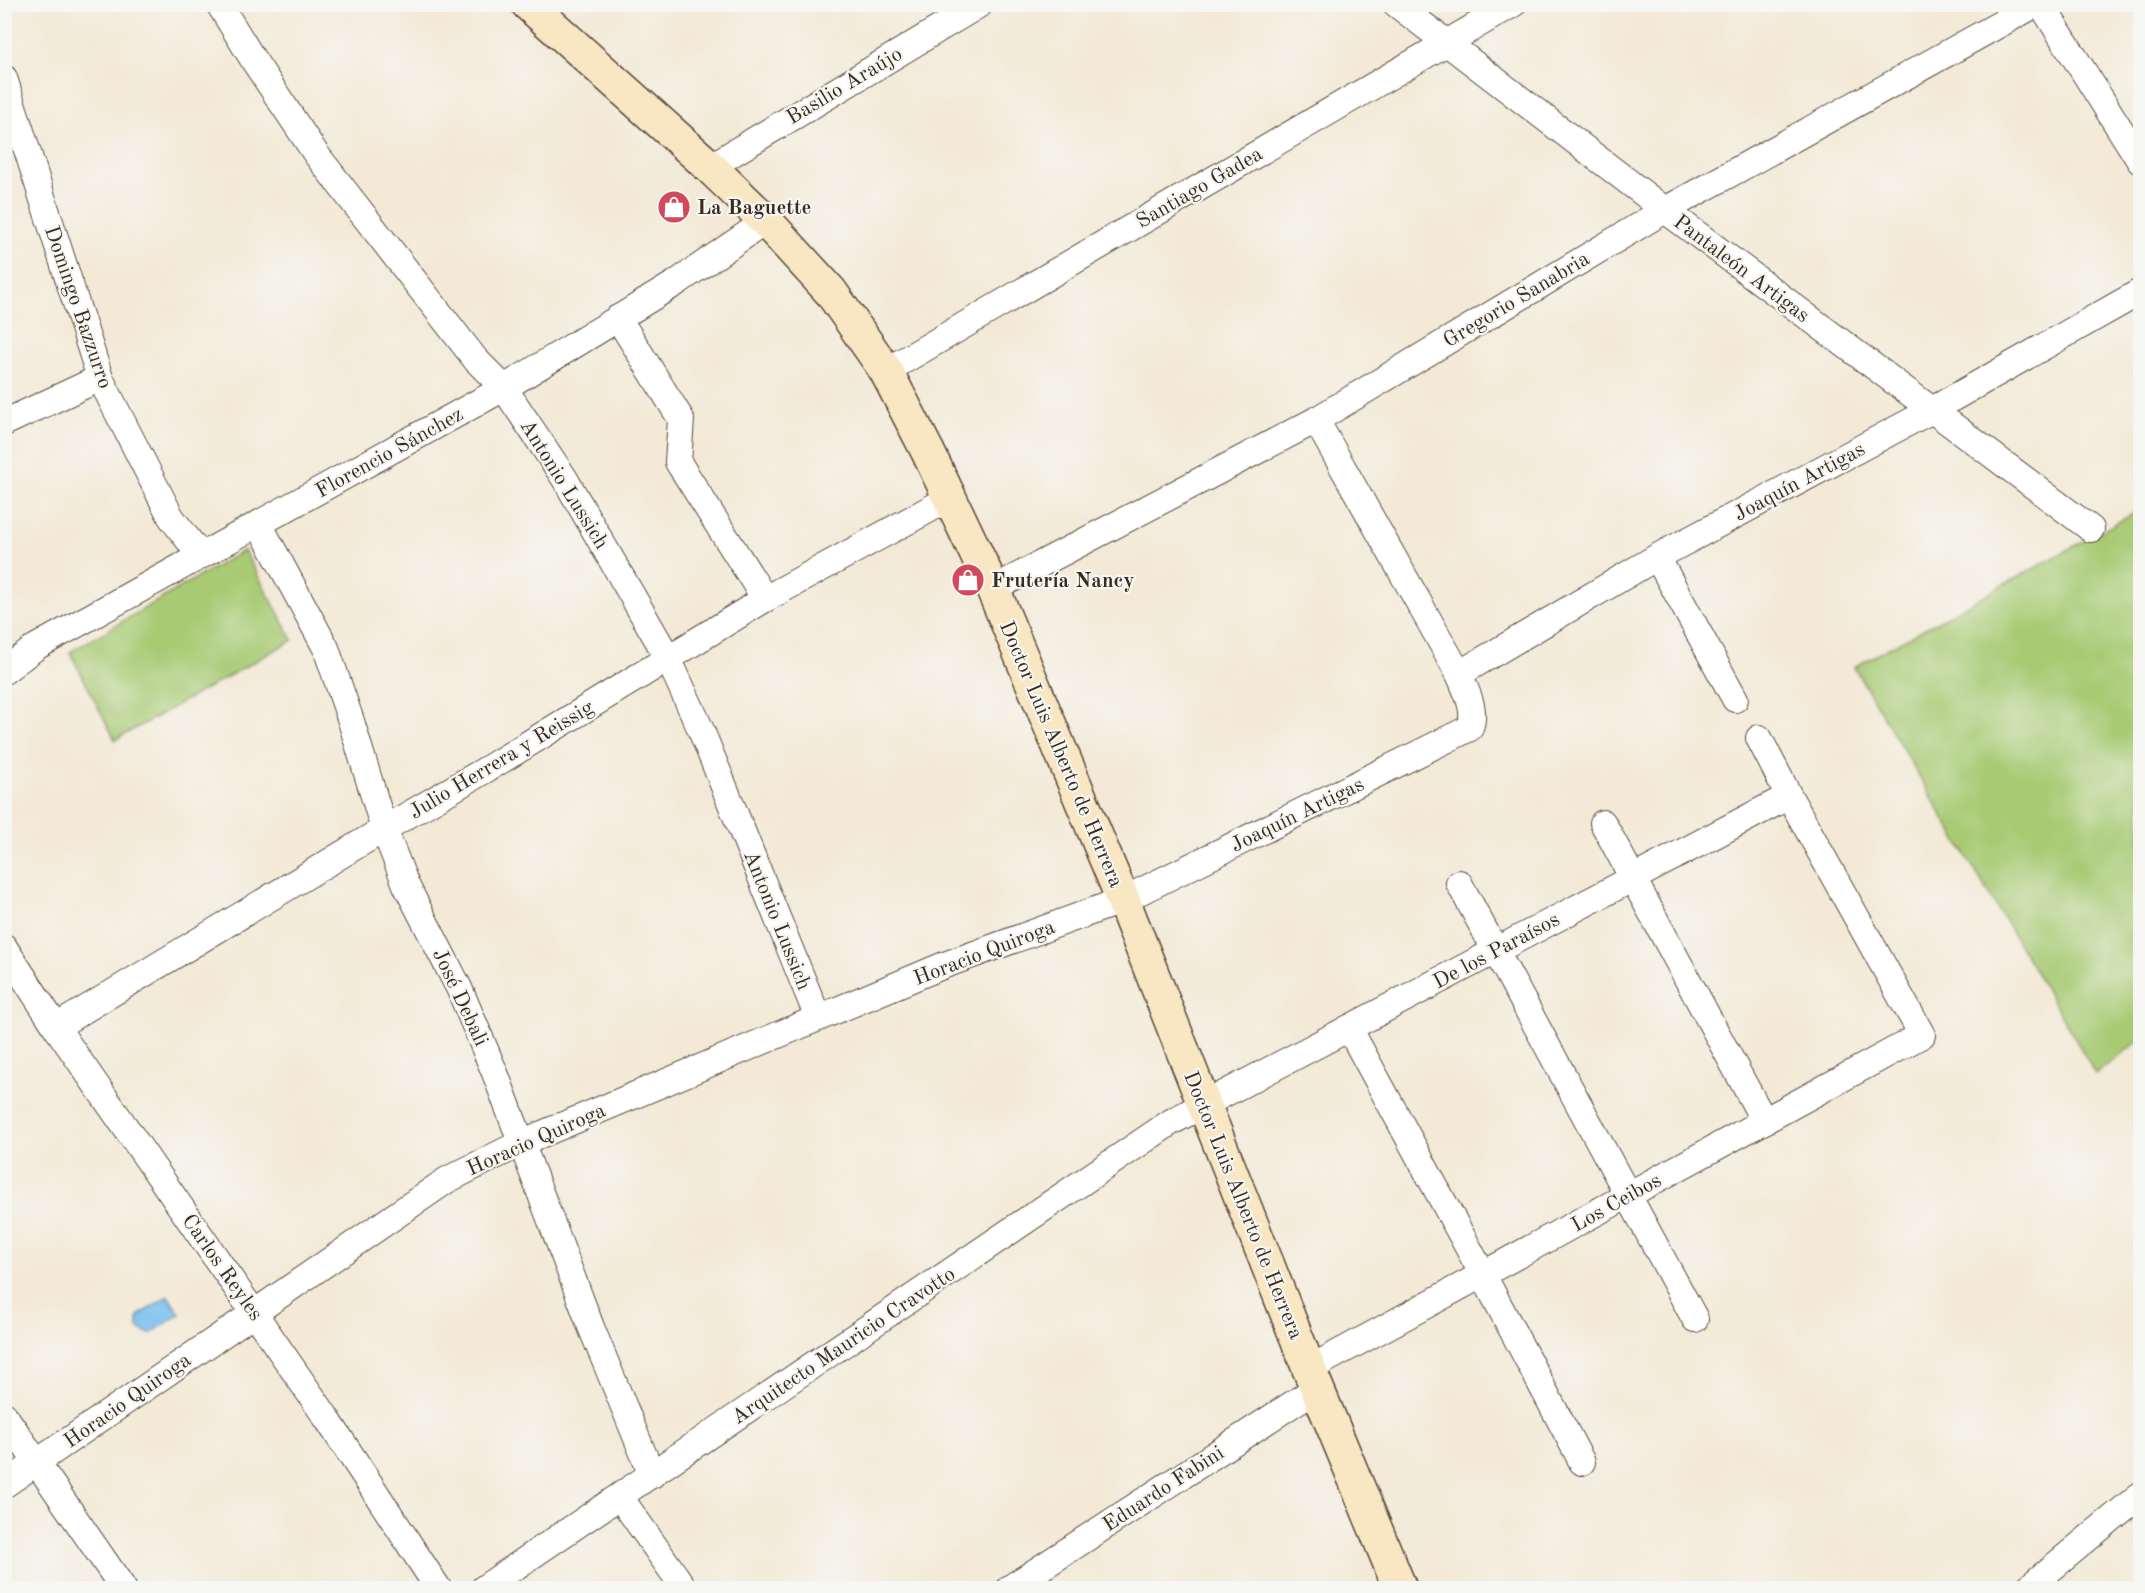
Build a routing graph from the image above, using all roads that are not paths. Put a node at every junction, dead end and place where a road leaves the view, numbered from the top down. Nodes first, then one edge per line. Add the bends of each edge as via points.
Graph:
1 (219, 4) edge
2 (528, 4) edge
3 (980, 4) edge
4 (1395, 4) edge
5 (1513, 4) edge
6 (2036, 4) edge
7 (2041, 4) edge
8 (1445, 43) junction
9 (4, 78) edge
10 (2140, 161) edge
11 (710, 167) junction
12 (1665, 210) junction
13 (766, 221) junction
14 (2140, 292) edge
15 (618, 318) junction
16 (886, 371) junction
17 (100, 378) junction
18 (504, 388) junction
19 (1932, 410) junction
20 (1316, 420) junction
21 (4, 423) edge
22 (950, 498) junction
23 (259, 524) junction
24 (2091, 529) dead end
25 (200, 555) junction
26 (1657, 557) junction
27 (993, 588) junction
28 (765, 599) junction
29 (668, 658) junction
30 (4, 671) edge
31 (1459, 674) junction
32 (1735, 699) dead end
33 (1759, 738) dead end
34 (1789, 796) junction
35 (1603, 823) dead end
36 (384, 829) junction
37 (1633, 878) junction
38 (1459, 883) dead end
39 (1123, 900) junction
40 (4, 947) edge
41 (1495, 950) junction
42 (818, 1018) junction
43 (56, 1027) junction
44 (1348, 1028) junction
45 (1204, 1104) junction
46 (1764, 1121) junction
47 (521, 1143) junction
48 (1628, 1196) junction
49 (1483, 1275) junction
50 (255, 1312) junction
51 (1695, 1319) dead end
52 (1313, 1378) junction
53 (4, 1414) edge
54 (37, 1462) junction
55 (1582, 1462) dead end
56 (652, 1475) junction
57 (4, 1485) edge
58 (2140, 1496) edge
59 (620, 1497) junction
60 (123, 1588) edge
61 (438, 1588) edge
62 (484, 1588) edge
63 (684, 1588) edge
64 (1010, 1588) edge
65 (1400, 1588) edge
66 (2028, 1588) edge

1 - 18 street, Antonio Lussich via 316,154 476,360
2 - 11 street, Doctor Luis Alberto de Herrera
3 - 11 street, Basilio Araújo
4 - 8 street, Pantaleón Artigas
5 - 8 street, Santiago Gadea
6 - 12 street, Gregorio Sanabria
7 - 10 street
8 - 12 street, Pantaleón Artigas
8 - 16 street, Santiago Gadea
9 - 17 street, Domingo Bazzurro
11 - 13 street, Doctor Luis Alberto de Herrera
12 - 19 street, Pantaleón Artigas
12 - 20 street, Gregorio Sanabria
13 - 15 street, Florencio Sánchez
13 - 16 street, Doctor Luis Alberto de Herrera via 831,292
14 - 19 street, Joaquín Artigas
15 - 18 street, Florencio Sánchez
15 - 28 street via 681,419 678,462
16 - 22 street, Doctor Luis Alberto de Herrera
17 - 21 street
17 - 25 street, Domingo Bazzurro via 171,517
18 - 23 street, Florencio Sánchez
18 - 29 street, Antonio Lussich via 565,479
19 - 24 street, Pantaleón Artigas
19 - 26 street, Joaquín Artigas
20 - 27 street, Gregorio Sanabria
20 - 31 street
22 - 27 street, Doctor Luis Alberto de Herrera
22 - 28 street, Julio Herrera y Reissig
23 - 25 street, Florencio Sánchez
23 - 36 street, José Debali via 326,648
25 - 30 street, Florencio Sánchez via 36,647
26 - 31 street, Joaquín Artigas
26 - 32 street
27 - 39 street, Doctor Luis Alberto de Herrera
28 - 29 street, Julio Herrera y Reissig
29 - 36 street, Julio Herrera y Reissig
29 - 42 street, Antonio Lussich
31 - 39 street, Joaquín Artigas via 1473,711 1470,728
33 - 34 street
34 - 37 street, De los Paraísos
34 - 46 street, Los Ceibos via 1922,1035
35 - 37 street
36 - 43 street, Julio Herrera y Reissig
36 - 47 street, José Debali via 406,885 459,988
37 - 41 street, De los Paraísos
37 - 46 street
38 - 41 street
39 - 42 street, Horacio Quiroga via 942,966
39 - 45 street, Doctor Luis Alberto de Herrera
40 - 43 street, Carlos Reyles
41 - 44 street, De los Paraísos
41 - 48 street
42 - 47 street, Horacio Quiroga
43 - 50 street, Carlos Reyles
44 - 45 street, De los Paraísos
44 - 49 street
45 - 52 street, Doctor Luis Alberto de Herrera
45 - 56 street, Arquitecto Mauricio Cravotto via 1171,1122
46 - 48 street, Los Ceibos
47 - 50 street, Horacio Quiroga via 447,1180
47 - 56 street, José Debali
48 - 49 street, Los Ceibos
48 - 51 street
49 - 52 street, Los Ceibos
49 - 55 street
50 - 54 street, Horacio Quiroga
50 - 61 street, Carlos Reyles
52 - 64 street, Eduardo Fabini
52 - 65 street, Doctor Luis Alberto de Herrera
53 - 54 street
54 - 57 street, Horacio Quiroga
54 - 60 street
56 - 59 street, Arquitecto Mauricio Cravotto
58 - 66 street
59 - 62 street, Arquitecto Mauricio Cravotto
59 - 63 street

